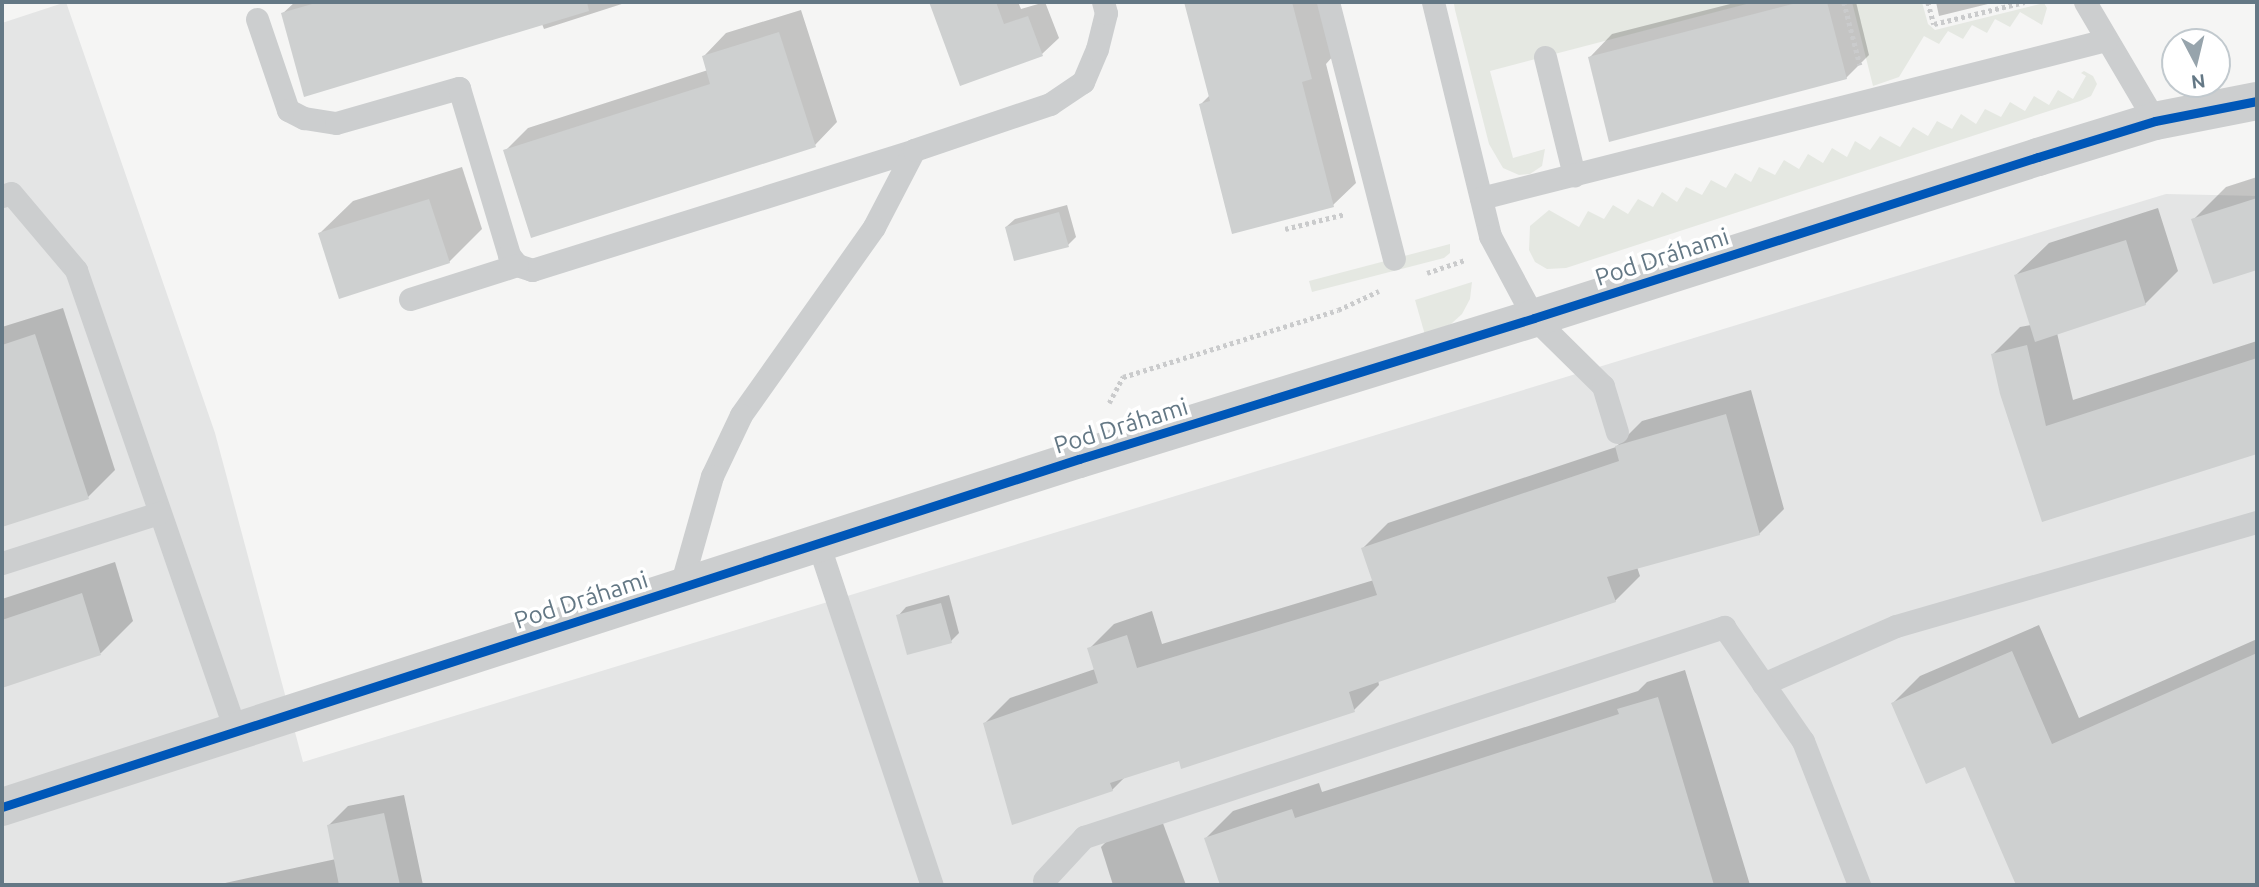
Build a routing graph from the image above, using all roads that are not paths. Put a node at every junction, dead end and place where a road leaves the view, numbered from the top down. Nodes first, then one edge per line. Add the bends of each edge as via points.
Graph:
1 (1103, 2) edge
2 (1328, 2) edge
3 (1433, 2) edge
4 (2085, 2) edge
5 (257, 19) dead end
6 (2106, 40) junction
7 (1545, 57) dead end
8 (2257, 101) edge
9 (2154, 121) junction
10 (914, 150) junction
11 (1574, 175) junction
12 (2, 196) edge
13 (1481, 198) junction
14 (1394, 259) dead end
15 (517, 265) junction
16 (410, 299) dead end
17 (1534, 318) junction
18 (1618, 432) dead end
19 (159, 513) junction
20 (2257, 522) edge
21 (818, 543) junction
22 (2, 563) edge
23 (680, 589) junction
24 (1763, 684) junction
25 (236, 731) junction
26 (2, 807) edge
27 (1039, 884) edge
28 (932, 885) edge
29 (1859, 885) edge

1 - 10 lane via 1106,13 1097,49 1083,82 1050,104
2 - 14 lane
3 - 13 lane
4 - 6 lane
5 - 15 lane via 288,110 304,118 336,123 459,88 509,255
6 - 9 lane
6 - 11 lane
7 - 11 lane
8 - 9 street, Pod Dráhami
9 - 17 street, Pod Dráhami
10 - 15 lane via 553,265 532,270
10 - 23 lane via 874,227 741,415 712,476
11 - 13 lane
12 - 19 lane via 11,192 76,270
13 - 17 lane via 1490,236
15 - 16 lane
17 - 18 lane via 1604,386
17 - 21 street, Pod Dráhami
19 - 22 lane
19 - 25 lane
20 - 24 lane via 1896,626
21 - 23 street, Pod Dráhami
21 - 28 lane
23 - 25 street, Pod Dráhami
24 - 27 lane via 1724,627 1084,838
24 - 29 lane via 1803,741
25 - 26 street, Pod Dráhami

